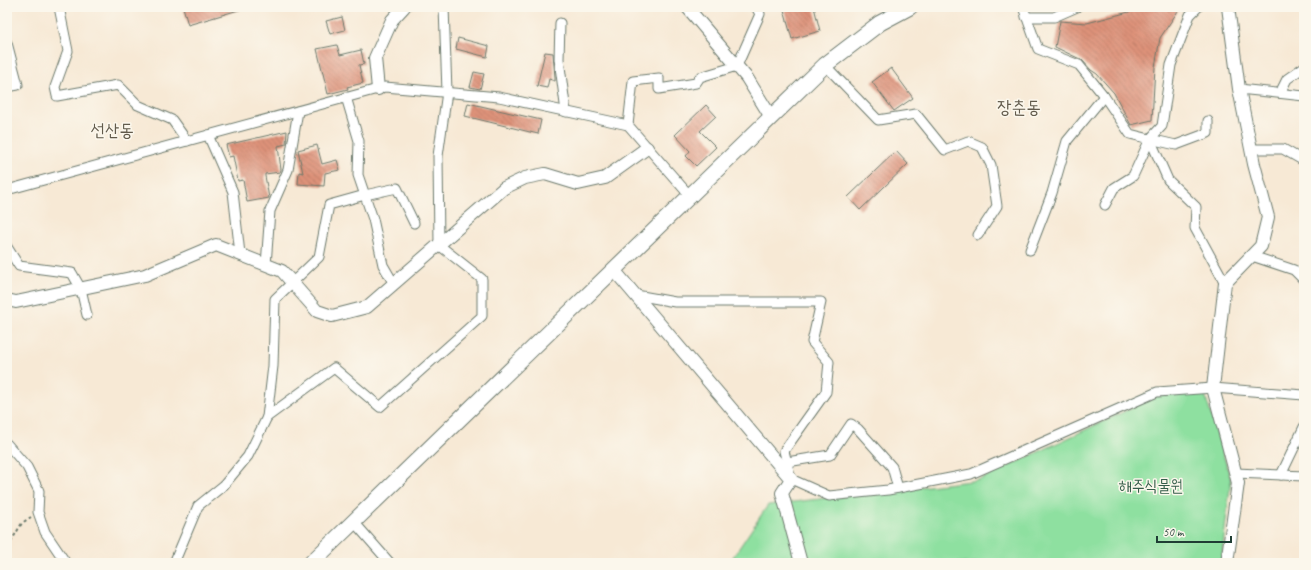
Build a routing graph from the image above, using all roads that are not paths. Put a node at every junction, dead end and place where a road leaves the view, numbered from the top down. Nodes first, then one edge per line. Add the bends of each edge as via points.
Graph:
1 (59, 7) edge
2 (404, 7) edge
3 (444, 7) edge
4 (687, 7) edge
5 (756, 7) edge
6 (910, 7) edge
7 (1023, 7) edge
8 (1078, 7) edge
9 (1198, 7) edge
10 (1228, 7) edge
11 (1026, 17) junction
12 (560, 23) dead end
13 (7, 43) edge
14 (825, 65) junction
15 (737, 66) junction
16 (1304, 67) edge
17 (7, 87) edge
18 (378, 89) junction
19 (1239, 89) junction
20 (447, 92) junction
21 (1280, 93) junction
22 (1104, 96) junction
23 (1304, 96) edge
24 (346, 97) junction
25 (298, 111) junction
26 (566, 112) junction
27 (771, 118) junction
28 (1208, 121) dead end
29 (628, 125) junction
30 (208, 135) junction
31 (1150, 139) junction
32 (187, 141) junction
33 (648, 148) junction
34 (1251, 149) junction
35 (1304, 161) edge
36 (7, 190) edge
37 (365, 194) junction
38 (690, 196) junction
39 (1105, 205) dead end
40 (414, 222) dead end
41 (978, 235) dead end
42 (439, 245) junction
43 (7, 247) edge
44 (1030, 250) dead end
45 (240, 254) junction
46 (1252, 256) junction
47 (266, 265) junction
48 (614, 270) junction
49 (1304, 280) edge
50 (292, 283) junction
51 (1225, 283) junction
52 (394, 284) junction
53 (81, 289) junction
54 (636, 295) junction
55 (7, 300) edge
56 (87, 315) dead end
57 (1213, 388) junction
58 (1304, 395) edge
59 (267, 417) junction
60 (1304, 427) edge
61 (7, 444) edge
62 (787, 462) junction
63 (1235, 473) junction
64 (1281, 475) junction
65 (1304, 476) edge
66 (791, 479) junction
67 (898, 488) junction
68 (354, 522) junction
69 (66, 563) edge
70 (174, 563) edge
71 (312, 563) edge
72 (390, 563) edge
73 (801, 563) edge
74 (1227, 563) edge

1 - 32 street via 68,51 55,87 57,96 118,85 138,105 172,120
2 - 18 street via 392,20 375,58
3 - 20 street
4 - 15 street
5 - 15 street via 760,14
6 - 14 main road via 880,23
7 - 11 street
8 - 11 street via 1054,17
9 - 31 street via 1190,15 1171,65 1162,126
10 - 19 street
11 - 22 street via 1038,49 1079,65
12 - 26 street via 559,59
13 - 17 street via 18,85
14 - 27 main road
14 - 41 street via 878,120 916,114 945,150 968,141 982,147 991,165 997,206
15 - 27 street via 748,78
15 - 29 street via 700,77 696,83 659,89 659,78 633,81
16 - 21 street via 1287,79
18 - 20 street via 385,87
18 - 24 street
19 - 21 street
19 - 34 street
20 - 26 street via 499,97
20 - 42 street via 438,156
21 - 23 street
22 - 31 street via 1130,134
22 - 44 street via 1068,141 1052,193
24 - 25 street
24 - 37 street via 359,141 358,175
25 - 30 street
25 - 47 street via 288,170 270,210
26 - 29 street
27 - 38 main road
28 - 31 street via 1208,133 1176,145
29 - 33 street
30 - 32 street
30 - 45 street via 233,192
31 - 39 street via 1133,176 1114,188
31 - 51 street via 1168,180 1196,207 1196,228
32 - 36 street
33 - 38 street
33 - 42 street via 605,178 578,184 545,174 525,178 504,188
34 - 35 street via 1283,149
34 - 46 street via 1268,217 1261,246
37 - 40 street via 397,188
37 - 50 street via 329,205 319,257
37 - 52 street via 383,265
38 - 48 main road
42 - 52 street
42 - 59 street via 482,279 482,316 380,407 334,368
43 - 53 street via 19,266 72,273
45 - 47 street
45 - 53 street via 216,245 145,276
46 - 49 street via 1294,270
46 - 51 street
47 - 50 street via 282,271
48 - 54 street
48 - 68 main road
50 - 52 street via 317,311 332,316 367,308
50 - 59 street via 275,299 273,366
51 - 57 street
53 - 55 street via 16,302
53 - 56 street
54 - 62 street via 675,302 821,302 812,342 829,362 826,392 784,451
54 - 66 street
57 - 58 street
57 - 63 street
57 - 67 street via 1157,392 971,474
59 - 70 street via 248,456 224,485 198,506
60 - 64 street
61 - 69 street via 27,466 39,491 38,512 45,532
62 - 66 street
62 - 67 street via 830,455 851,424 892,467
63 - 64 street
63 - 74 street via 1238,483
64 - 65 street
66 - 67 street via 829,496
66 - 73 street via 782,493
68 - 71 main road
68 - 72 street

